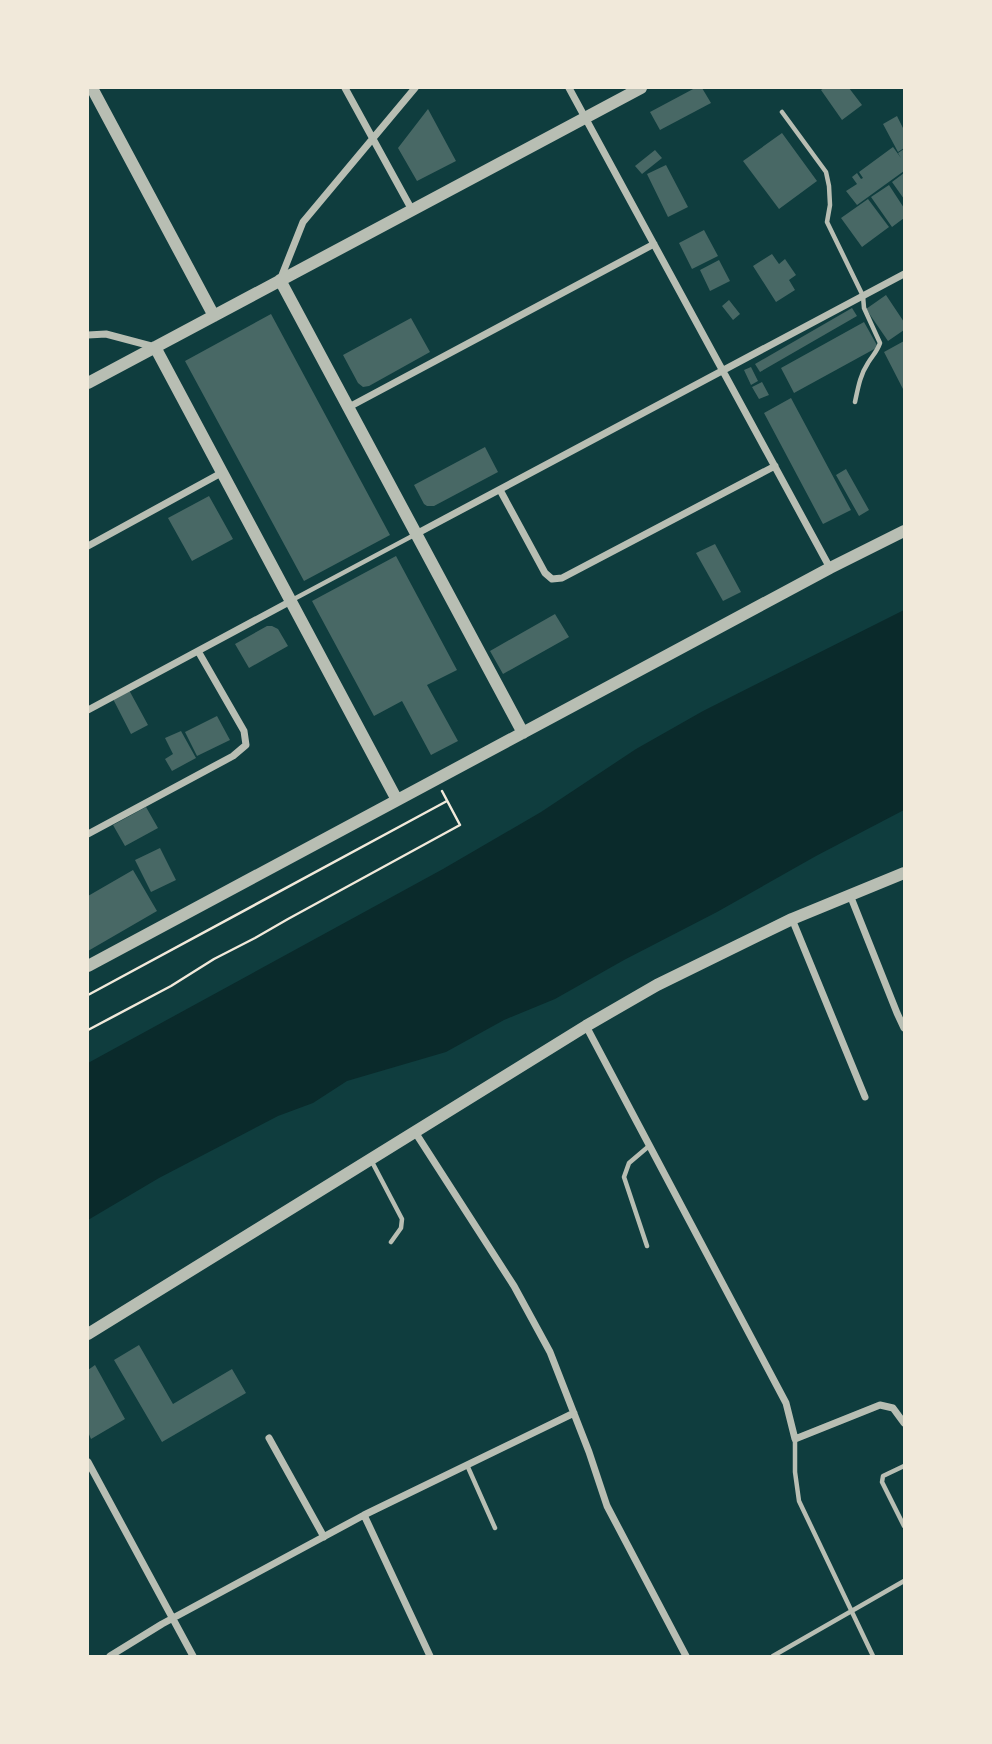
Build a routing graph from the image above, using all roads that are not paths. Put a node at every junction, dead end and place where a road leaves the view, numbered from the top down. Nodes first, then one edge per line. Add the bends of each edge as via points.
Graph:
1 (92, 88) edge
2 (345, 88) edge
3 (415, 88) edge
4 (569, 88) edge
5 (641, 88) edge
6 (782, 112) dead end
7 (585, 117) junction
8 (373, 139) junction
9 (412, 210) junction
10 (654, 244) junction
11 (905, 274) edge
12 (280, 280) junction
13 (863, 296) junction
14 (214, 316) junction
15 (88, 335) edge
16 (155, 346) junction
17 (723, 371) junction
18 (88, 383) edge
19 (855, 402) dead end
20 (349, 407) junction
21 (775, 466) junction
22 (222, 472) junction
23 (500, 490) junction
24 (905, 531) edge
25 (416, 534) junction
26 (88, 546) edge
27 (830, 568) junction
28 (291, 601) junction
29 (198, 651) junction
30 (88, 710) edge
31 (523, 733) junction
32 (397, 800) junction
33 (88, 834) edge
34 (905, 873) edge
35 (850, 895) junction
36 (792, 919) junction
37 (88, 966) edge
38 (586, 1026) junction
39 (905, 1028) edge
40 (865, 1097) dead end
41 (415, 1132) junction
42 (650, 1146) junction
43 (370, 1159) junction
44 (391, 1242) dead end
45 (647, 1246) dead end
46 (88, 1334) edge
47 (574, 1413) junction
48 (905, 1423) edge
49 (268, 1438) dead end
50 (795, 1439) junction
51 (88, 1462) edge
52 (467, 1465) junction
53 (905, 1465) edge
54 (902, 1515) edge
55 (364, 1516) junction
56 (905, 1526) edge
57 (495, 1528) dead end
58 (324, 1537) junction
59 (905, 1581) edge
60 (851, 1611) junction
61 (173, 1618) junction
62 (110, 1657) edge
63 (193, 1657) edge
64 (430, 1657) edge
65 (686, 1657) edge
66 (773, 1657) edge
67 (873, 1657) edge

1 - 14 street
2 - 8 street
3 - 8 street
4 - 7 street
5 - 7 street
6 - 13 lane via 826,172 827,222
7 - 9 street
7 - 10 street
8 - 9 street
8 - 12 street via 303,222
9 - 12 street
10 - 17 street
10 - 20 street
11 - 13 street
12 - 14 street
12 - 20 street
13 - 17 street
13 - 19 lane via 880,343 859,380
14 - 16 street
15 - 16 street via 106,334
16 - 18 street
16 - 22 street
17 - 21 street
17 - 23 street
20 - 25 street
21 - 23 street via 562,578 552,579
21 - 27 street
22 - 26 street
22 - 28 street
23 - 25 street
24 - 27 street
25 - 28 lane
25 - 31 street
27 - 31 street
28 - 29 street
28 - 32 street
29 - 30 street
29 - 33 street via 244,731 246,745 233,757
31 - 32 street
32 - 37 street
34 - 35 street
35 - 36 street
35 - 39 street
36 - 38 street via 657,985
36 - 40 street
38 - 41 street
38 - 42 street
41 - 43 street
41 - 47 street via 514,1286 550,1352
42 - 45 lane via 629,1163 624,1177
42 - 50 street via 786,1403
43 - 44 lane via 402,1219
43 - 46 street
47 - 52 street
47 - 65 street via 607,1506
48 - 50 street via 893,1408 880,1405
49 - 58 street
50 - 60 lane via 799,1501
51 - 61 street
52 - 55 street
52 - 57 lane
53 - 54 lane via 883,1476 882,1482
54 - 56 lane
55 - 58 street
55 - 64 street
58 - 61 street
59 - 60 lane
60 - 66 lane
60 - 67 lane
61 - 62 street
61 - 63 street

